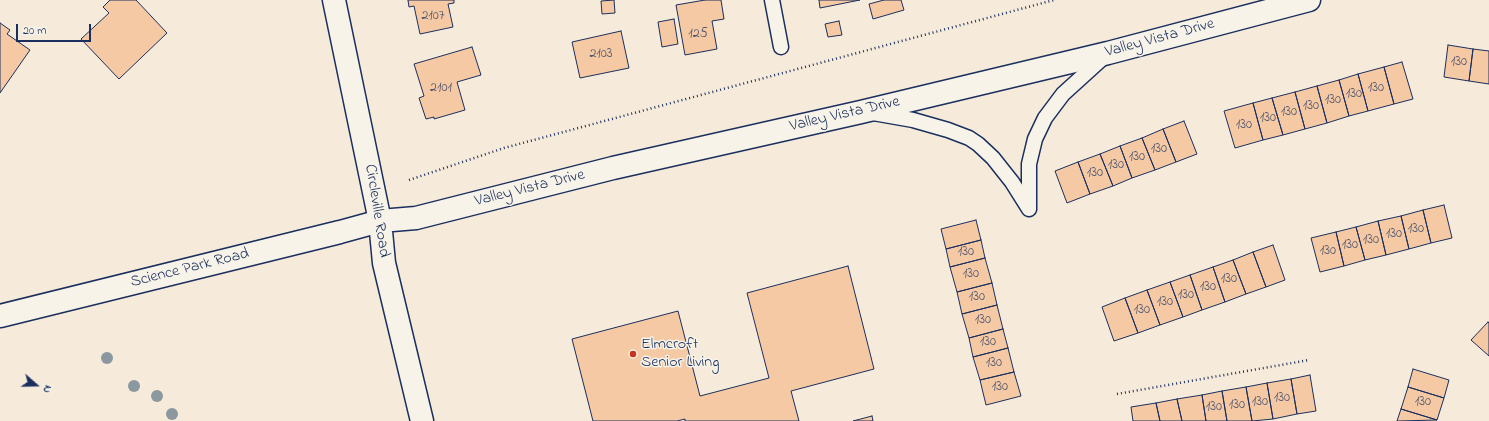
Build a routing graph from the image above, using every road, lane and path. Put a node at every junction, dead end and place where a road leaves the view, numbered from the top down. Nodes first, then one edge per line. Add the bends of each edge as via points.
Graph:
1 (334, 0) edge
2 (772, 0) edge
3 (1054, 0) edge
4 (1309, 0) edge
5 (781, 47) dead end
6 (1108, 53) junction
7 (861, 112) junction
8 (409, 180) dead end
9 (380, 221) junction
10 (0, 316) edge
11 (1309, 360) dead end
12 (1117, 394) dead end
13 (422, 421) edge

1 - 9 main road, Circleville Road
2 - 5 lane
3 - 8 path via 504,148
4 - 6 main road, Valley Vista Drive
6 - 7 main road, Valley Vista Drive
6 - 7 lane via 1063,94 1045,118 1035,140 1029,164 1029,209 993,158 969,138 913,120
7 - 9 main road, Valley Vista Drive via 613,168 416,218
9 - 10 main road, Science Park Road
9 - 13 main road, Circleville Road via 384,263
11 - 12 path

